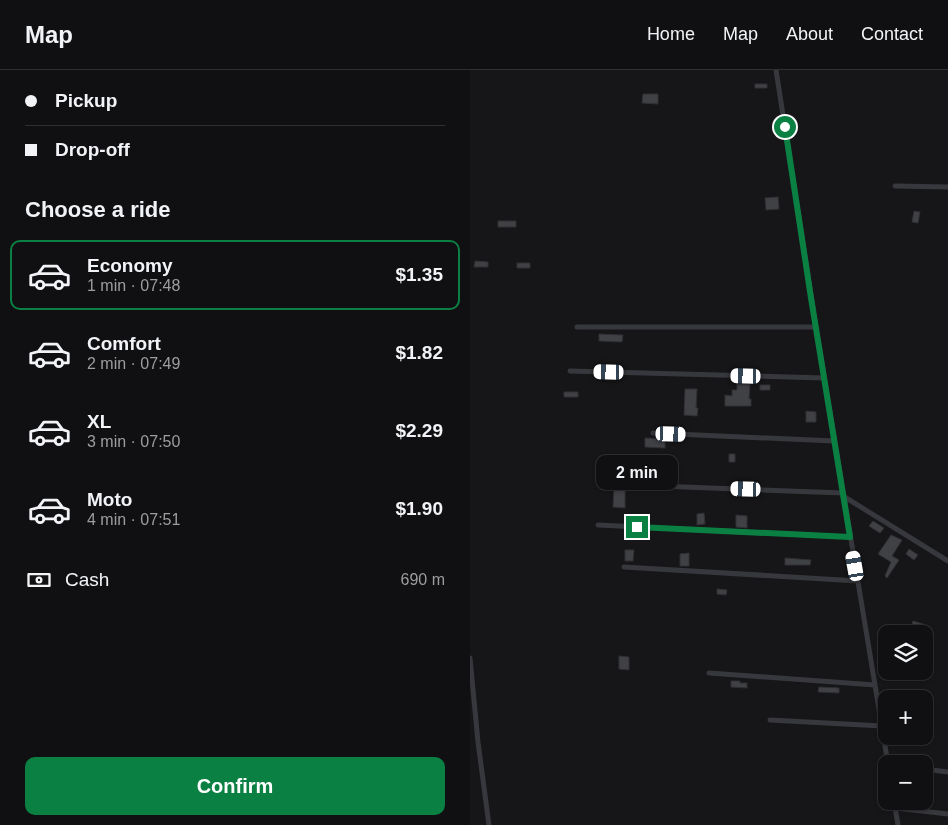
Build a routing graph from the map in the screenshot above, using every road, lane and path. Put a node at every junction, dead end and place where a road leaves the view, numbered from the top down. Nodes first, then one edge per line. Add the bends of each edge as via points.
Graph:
1 (776, 70) edge
2 (895, 186) dead end
3 (948, 187) edge
4 (577, 327) dead end
5 (816, 328) junction
6 (570, 372) dead end
7 (824, 378) junction
8 (653, 433) dead end
9 (834, 441) junction
10 (631, 485) dead end
11 (843, 495) junction
12 (598, 525) dead end
13 (850, 537) junction
14 (948, 561) edge
15 (624, 567) dead end
16 (858, 581) junction
17 (470, 658) edge
18 (709, 673) dead end
19 (875, 685) junction
20 (878, 703) edge
21 (770, 720) dead end
22 (878, 726) edge
23 (933, 770) edge
24 (948, 772) edge
25 (895, 810) edge
26 (913, 810) edge
27 (948, 814) edge
28 (488, 825) edge
29 (898, 825) edge

1 - 5 street
2 - 3 street
4 - 5 street
5 - 7 street
6 - 7 street
7 - 9 street
8 - 9 street
9 - 11 street
10 - 11 street
11 - 13 street
11 - 14 street
12 - 13 street
13 - 16 street
15 - 16 street
16 - 19 street
17 - 28 street
18 - 19 street
19 - 20 street
21 - 22 street
23 - 24 street
25 - 29 street
26 - 27 street

